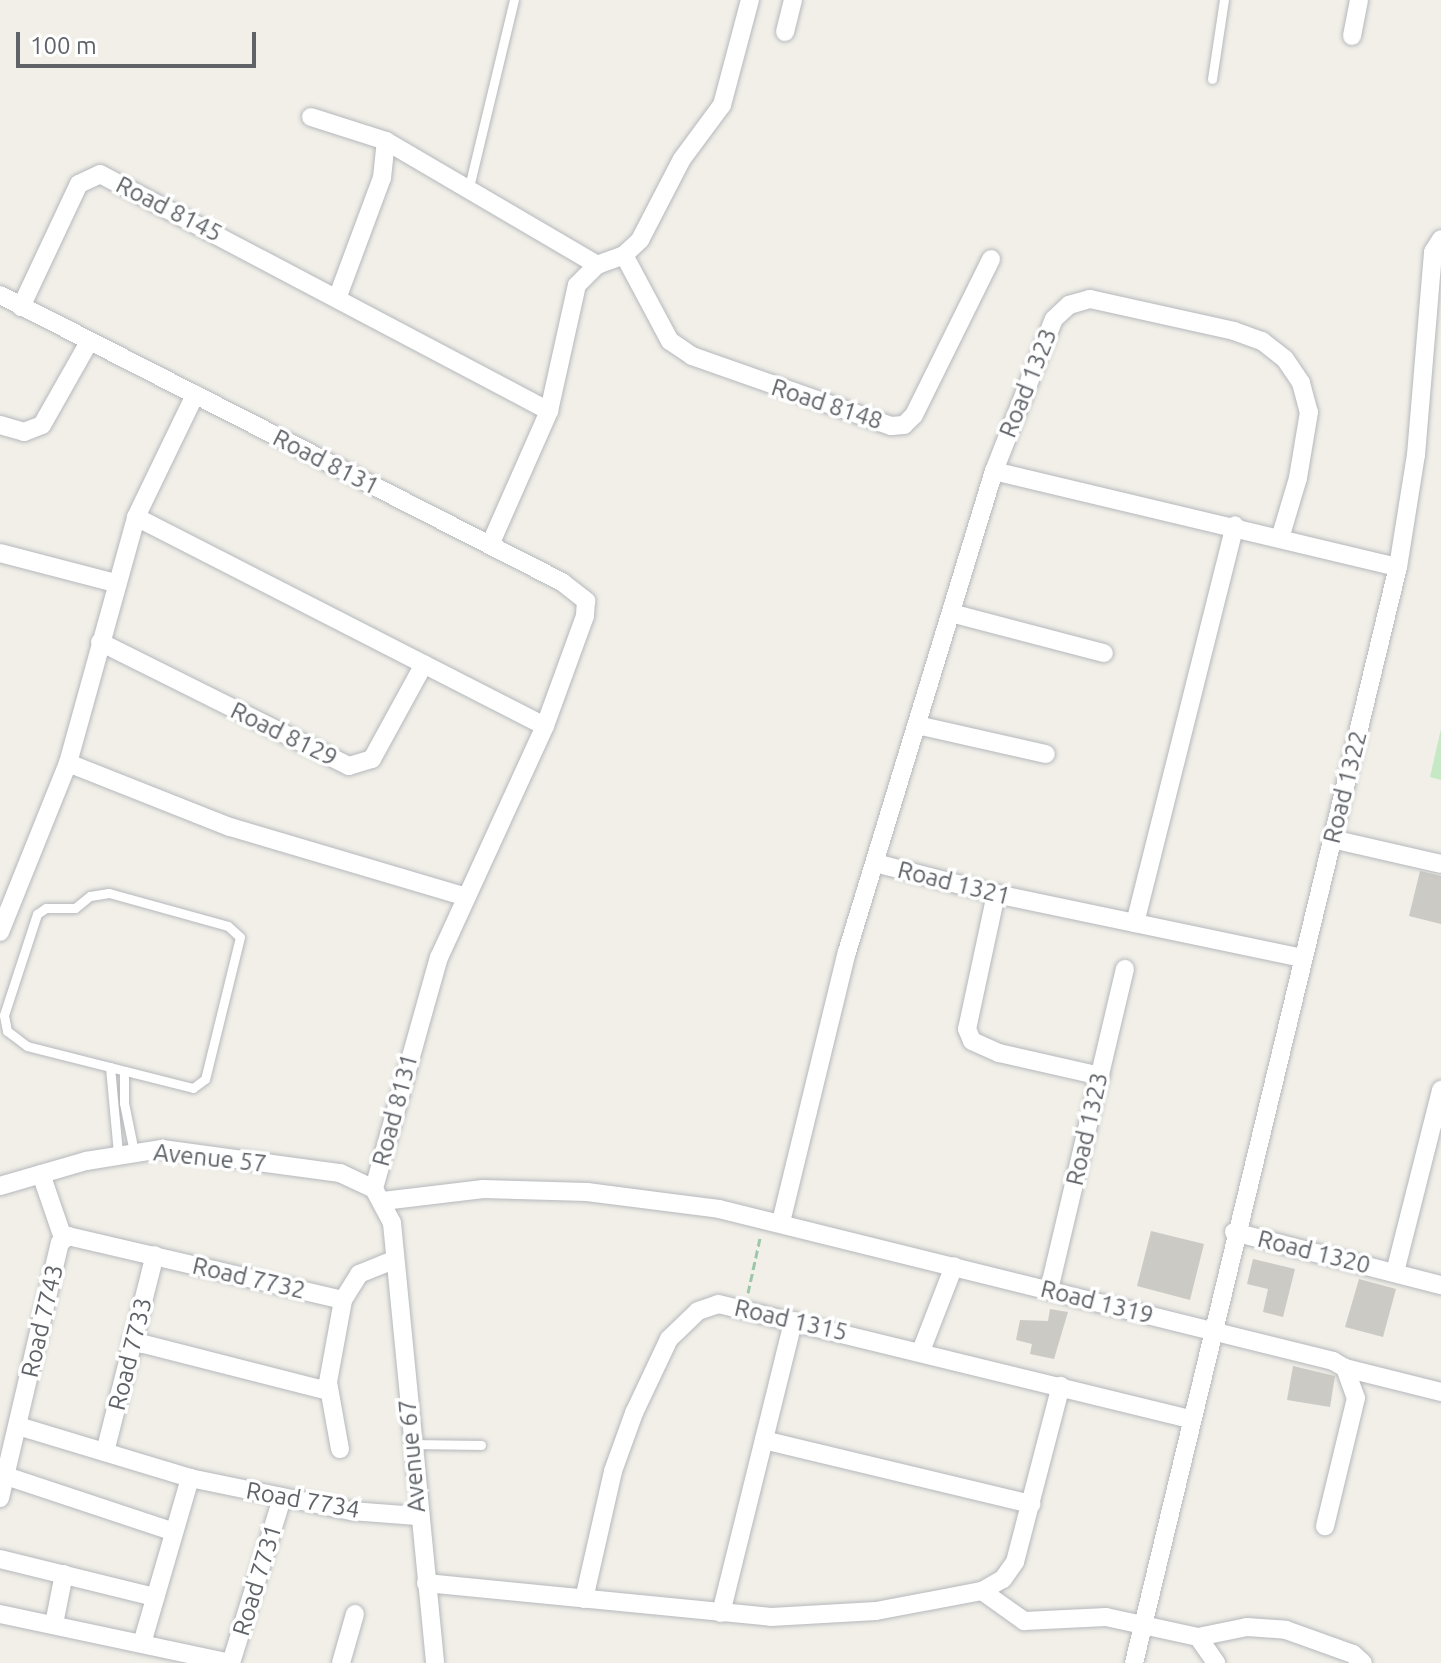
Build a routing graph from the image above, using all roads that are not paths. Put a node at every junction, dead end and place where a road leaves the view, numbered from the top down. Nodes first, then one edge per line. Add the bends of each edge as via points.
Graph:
1 (514, 0) edge
2 (750, 0) edge
3 (793, 0) edge
4 (1224, 0) edge
5 (1359, 0) edge
6 (785, 32) dead end
7 (1352, 36) dead end
8 (1212, 79) dead end
9 (311, 117) dead end
10 (386, 141) junction
11 (469, 187) junction
12 (1441, 239) edge
13 (624, 255) junction
14 (991, 259) dead end
15 (597, 265) junction
16 (0, 295) edge
17 (338, 296) junction
18 (21, 307) junction
19 (89, 342) junction
20 (195, 395) junction
21 (549, 411) junction
22 (0, 425) edge
23 (994, 471) junction
24 (136, 517) junction
25 (1235, 525) junction
26 (1281, 535) junction
27 (490, 545) junction
28 (0, 553) edge
29 (1398, 567) junction
30 (115, 583) junction
31 (951, 613) junction
32 (100, 642) junction
33 (1104, 653) dead end
34 (424, 664) junction
35 (917, 725) junction
36 (545, 726) junction
37 (1046, 754) dead end
38 (68, 763) junction
39 (1332, 839) junction
40 (875, 863) junction
41 (1441, 864) edge
42 (996, 894) junction
43 (466, 897) junction
44 (1135, 923) junction
45 (0, 932) edge
46 (1302, 958) junction
47 (1125, 969) dead end
48 (110, 1067) junction
49 (124, 1071) junction
50 (1100, 1076) junction
51 (1441, 1090) edge
52 (126, 1153) junction
53 (328, 1172) junction
54 (41, 1174) junction
55 (0, 1186) edge
56 (379, 1195) junction
57 (773, 1220) junction
58 (1234, 1232) junction
59 (63, 1238) junction
60 (155, 1255) junction
61 (392, 1255) junction
62 (954, 1266) junction
63 (1395, 1272) junction
64 (1441, 1285) edge
65 (1049, 1290) junction
66 (343, 1300) junction
67 (793, 1321) junction
68 (1214, 1331) junction
69 (132, 1341) junction
70 (921, 1351) junction
71 (1345, 1368) junction
72 (1061, 1386) junction
73 (328, 1391) junction
74 (1441, 1392) edge
75 (1190, 1419) junction
76 (18, 1426) junction
77 (764, 1440) junction
78 (413, 1444) junction
79 (481, 1445) dead end
80 (340, 1449) dead end
81 (105, 1452) junction
82 (3, 1475) edge
83 (190, 1478) junction
84 (0, 1498) edge
85 (282, 1498) junction
86 (1031, 1504) junction
87 (417, 1516) junction
88 (1325, 1526) dead end
89 (174, 1532) junction
90 (0, 1559) edge
91 (64, 1574) junction
92 (426, 1583) junction
93 (982, 1591) junction
94 (155, 1597) junction
95 (584, 1599) junction
96 (721, 1613) junction
97 (0, 1614) edge
98 (355, 1614) dead end
99 (54, 1624) junction
100 (1143, 1624) junction
101 (1198, 1637) junction
102 (143, 1640) junction
103 (231, 1663) edge
104 (341, 1663) edge
105 (435, 1663) edge
106 (1134, 1663) edge
107 (1216, 1663) edge
108 (1363, 1663) edge

1 - 11 lane
2 - 13 street via 722,105 682,159 640,240
3 - 6 street
4 - 8 lane
5 - 7 street
9 - 10 street
10 - 11 street
10 - 17 street via 382,178
11 - 15 street
12 - 29 street, Road 1322 via 1433,252 1416,455
13 - 14 street, Road 8148 via 670,341 692,356 891,426 904,425 914,415
13 - 15 street
15 - 21 street via 573,295
16 - 18 street, Road 8131
17 - 18 street, Road 8145 via 92,174 79,184
17 - 21 street, Road 8145
18 - 19 street, Road 8131
19 - 20 street, Road 8131
19 - 22 street via 42,425 24,432
20 - 24 street
20 - 27 street, Road 8131
21 - 27 street
23 - 25 street
23 - 26 street, Road 1323 via 1054,319 1069,305 1090,299 1111,303 1234,331 1262,341 1285,359 1301,383 1309,412
23 - 31 street, Road 1323
24 - 30 street
24 - 34 street
25 - 26 street
25 - 44 street
26 - 29 street
27 - 36 street, Road 8131 via 579,593 586,608
28 - 30 street
29 - 39 street, Road 1322
30 - 32 street
31 - 33 street
31 - 35 street, Road 1323
32 - 34 street, Road 8129 via 349,766 372,759
32 - 38 street
34 - 36 street
35 - 37 street
35 - 40 street, Road 1323
36 - 43 street, Road 8131
38 - 43 street via 230,827
38 - 45 street
39 - 41 street
39 - 46 street, Road 1322
40 - 42 street, Road 1321
40 - 57 street, Road 1321
42 - 44 street, Road 1321
42 - 50 street via 967,1029 972,1041 999,1053
43 - 56 street, Road 8131 via 428,995
44 - 46 street, Road 1321
46 - 58 street, Road 1322
47 - 50 street, Road 1323
48 - 49 lane
48 - 49 lane via 27,1046 7,1031 4,1015 37,914 46,908 75,908 90,896 109,893 233,928 240,942 205,1079 185,1088
48 - 52 lane
49 - 52 lane
50 - 65 street, Road 1323
51 - 63 street, Road 1320
52 - 53 street, Avenue 57 via 193,1151
52 - 54 street, Avenue 57
53 - 56 street via 353,1177
53 - 61 street, Avenue 67 via 370,1197
54 - 55 street, Avenue 57
54 - 59 street
56 - 57 street, Road 1319 via 483,1189 587,1192
56 - 61 street, Avenue 67 via 392,1223
57 - 62 street, Road 1319
58 - 63 street, Road 1320
58 - 68 street, Road 1322
59 - 60 street, Road 7743 via 73,1235
59 - 76 street, Road 7743
60 - 66 street, Road 7732
60 - 69 street, Road 7733
61 - 66 street via 359,1274
61 - 78 street, Avenue 67
62 - 65 street, Road 1319
62 - 70 street
63 - 64 street, Road 1320
65 - 68 street, Road 1319
66 - 73 street
67 - 70 street, Road 1315
67 - 77 street
67 - 95 street, Road 1315 via 718,1304 698,1311 669,1339 622,1441
68 - 71 street, Road 1319 via 1318,1356
68 - 75 street, Road 1322
69 - 73 street
69 - 81 street, Road 7733
70 - 72 street, Road 1315
71 - 74 street, Road 1319
71 - 88 street via 1356,1398
72 - 75 street, Road 1315
72 - 86 street
73 - 80 street
75 - 100 street, Road 1322
76 - 81 street, Road 7734
76 - 82 street, Road 7743
77 - 86 street
77 - 96 street
78 - 79 lane
78 - 87 street, Avenue 67
81 - 83 street, Road 7734
82 - 84 street, Road 7743
82 - 89 street
83 - 85 street, Road 7734
83 - 89 street
85 - 87 street, Road 7734
85 - 103 street, Road 7731
86 - 93 street via 1015,1562 1003,1579
87 - 92 street, Avenue 67
89 - 94 street
90 - 91 street
91 - 94 street
91 - 99 street
92 - 95 street
92 - 105 street, Avenue 67
93 - 96 street via 947,1601 825,1616
93 - 100 street via 1024,1621 1079,1617
94 - 102 street
95 - 96 street
97 - 99 street, Road 7731
98 - 104 street
99 - 102 street, Road 7731
100 - 101 street
100 - 106 street, Road 1322
101 - 107 street
101 - 108 street via 1247,1627 1286,1630 1353,1654
102 - 103 street, Road 7731

